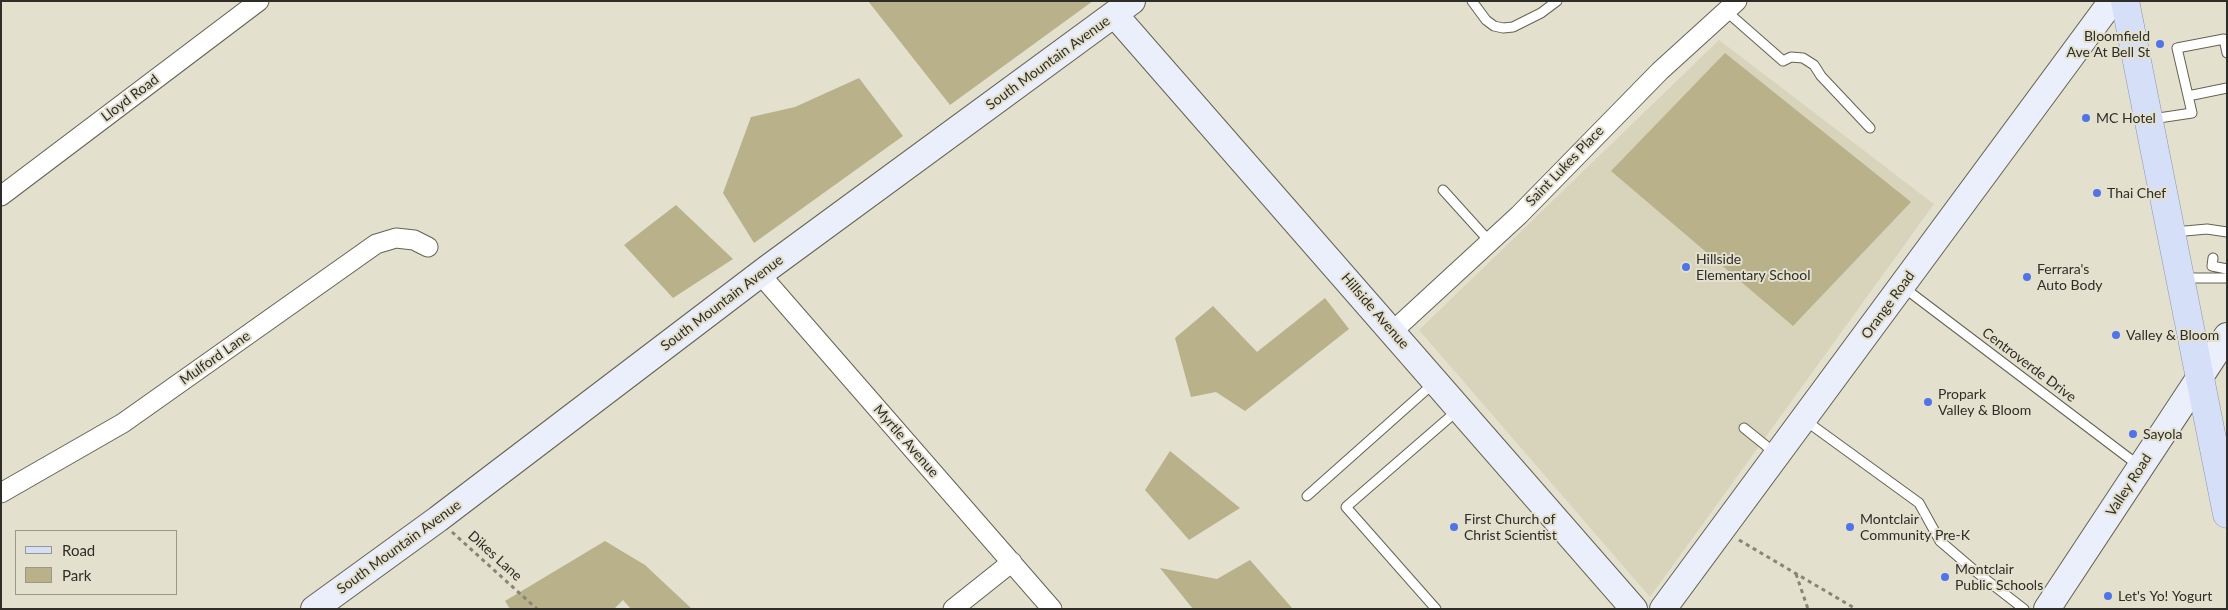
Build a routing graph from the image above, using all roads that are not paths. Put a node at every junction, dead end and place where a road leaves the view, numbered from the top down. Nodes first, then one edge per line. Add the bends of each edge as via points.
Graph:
1 (259, 1) edge
2 (1472, 1) edge
3 (1557, 1) edge
4 (2112, 1) edge
5 (2125, 1) edge
6 (1732, 6) edge
7 (1124, 8) edge
8 (2227, 53) edge
9 (2227, 88) edge
10 (2188, 96) junction
11 (2149, 120) junction
12 (1870, 128) dead end
13 (1442, 190) dead end
14 (1, 196) edge
15 (2171, 233) junction
16 (2221, 234) edge
17 (1490, 242) junction
18 (428, 247) dead end
19 (2213, 258) dead end
20 (760, 274) junction
21 (2226, 274) edge
22 (2179, 278) junction
23 (1902, 286) junction
24 (1393, 331) junction
25 (2227, 336) edge
26 (2199, 378) junction
27 (1436, 381) junction
28 (1460, 408) junction
29 (1803, 419) junction
30 (1744, 428) dead end
31 (1777, 455) junction
32 (2140, 467) junction
33 (1, 493) edge
34 (1308, 496) dead end
35 (2227, 514) edge
36 (1012, 562) junction
37 (314, 609) edge
38 (953, 609) edge
39 (1052, 609) edge
40 (1436, 609) edge
41 (1634, 609) edge
42 (1664, 609) edge
43 (2024, 609) edge
44 (2047, 609) edge

1 - 14 street, Lloyd Road
2 - 3 lane via 1486,20 1503,28 1513,27
4 - 23 street, Orange Road
5 - 11 main road
6 - 12 lane via 1782,61 1792,57 1803,58 1814,65
6 - 17 street, Saint Lukes Place via 1660,70
7 - 20 street, South Mountain Avenue
7 - 24 street, Hillside Avenue
8 - 10 lane via 2224,39 2177,48
9 - 10 lane
10 - 11 lane via 2192,113
11 - 15 main road
13 - 17 lane
15 - 16 lane via 2207,229
15 - 22 main road
17 - 24 street, Saint Lukes Place
18 - 33 street, Mulford Lane via 414,240 396,238 376,244 123,423
19 - 21 lane via 2212,266
20 - 36 street, Myrtle Avenue
20 - 37 street, South Mountain Avenue via 438,519
21 - 22 lane
22 - 26 main road
23 - 29 street, Orange Road
23 - 32 lane, Centroverde Drive
24 - 27 street, Hillside Avenue
25 - 26 street, Valley Road
26 - 32 street, Valley Road
26 - 35 main road
27 - 28 street, Hillside Avenue
27 - 34 lane
28 - 40 lane via 1346,507
28 - 41 street, Hillside Avenue
29 - 31 street, Orange Road
29 - 43 lane via 1919,503 1940,541
30 - 31 lane
31 - 42 street, Orange Road
32 - 44 street, Valley Road
36 - 38 street
36 - 39 street, Myrtle Avenue

